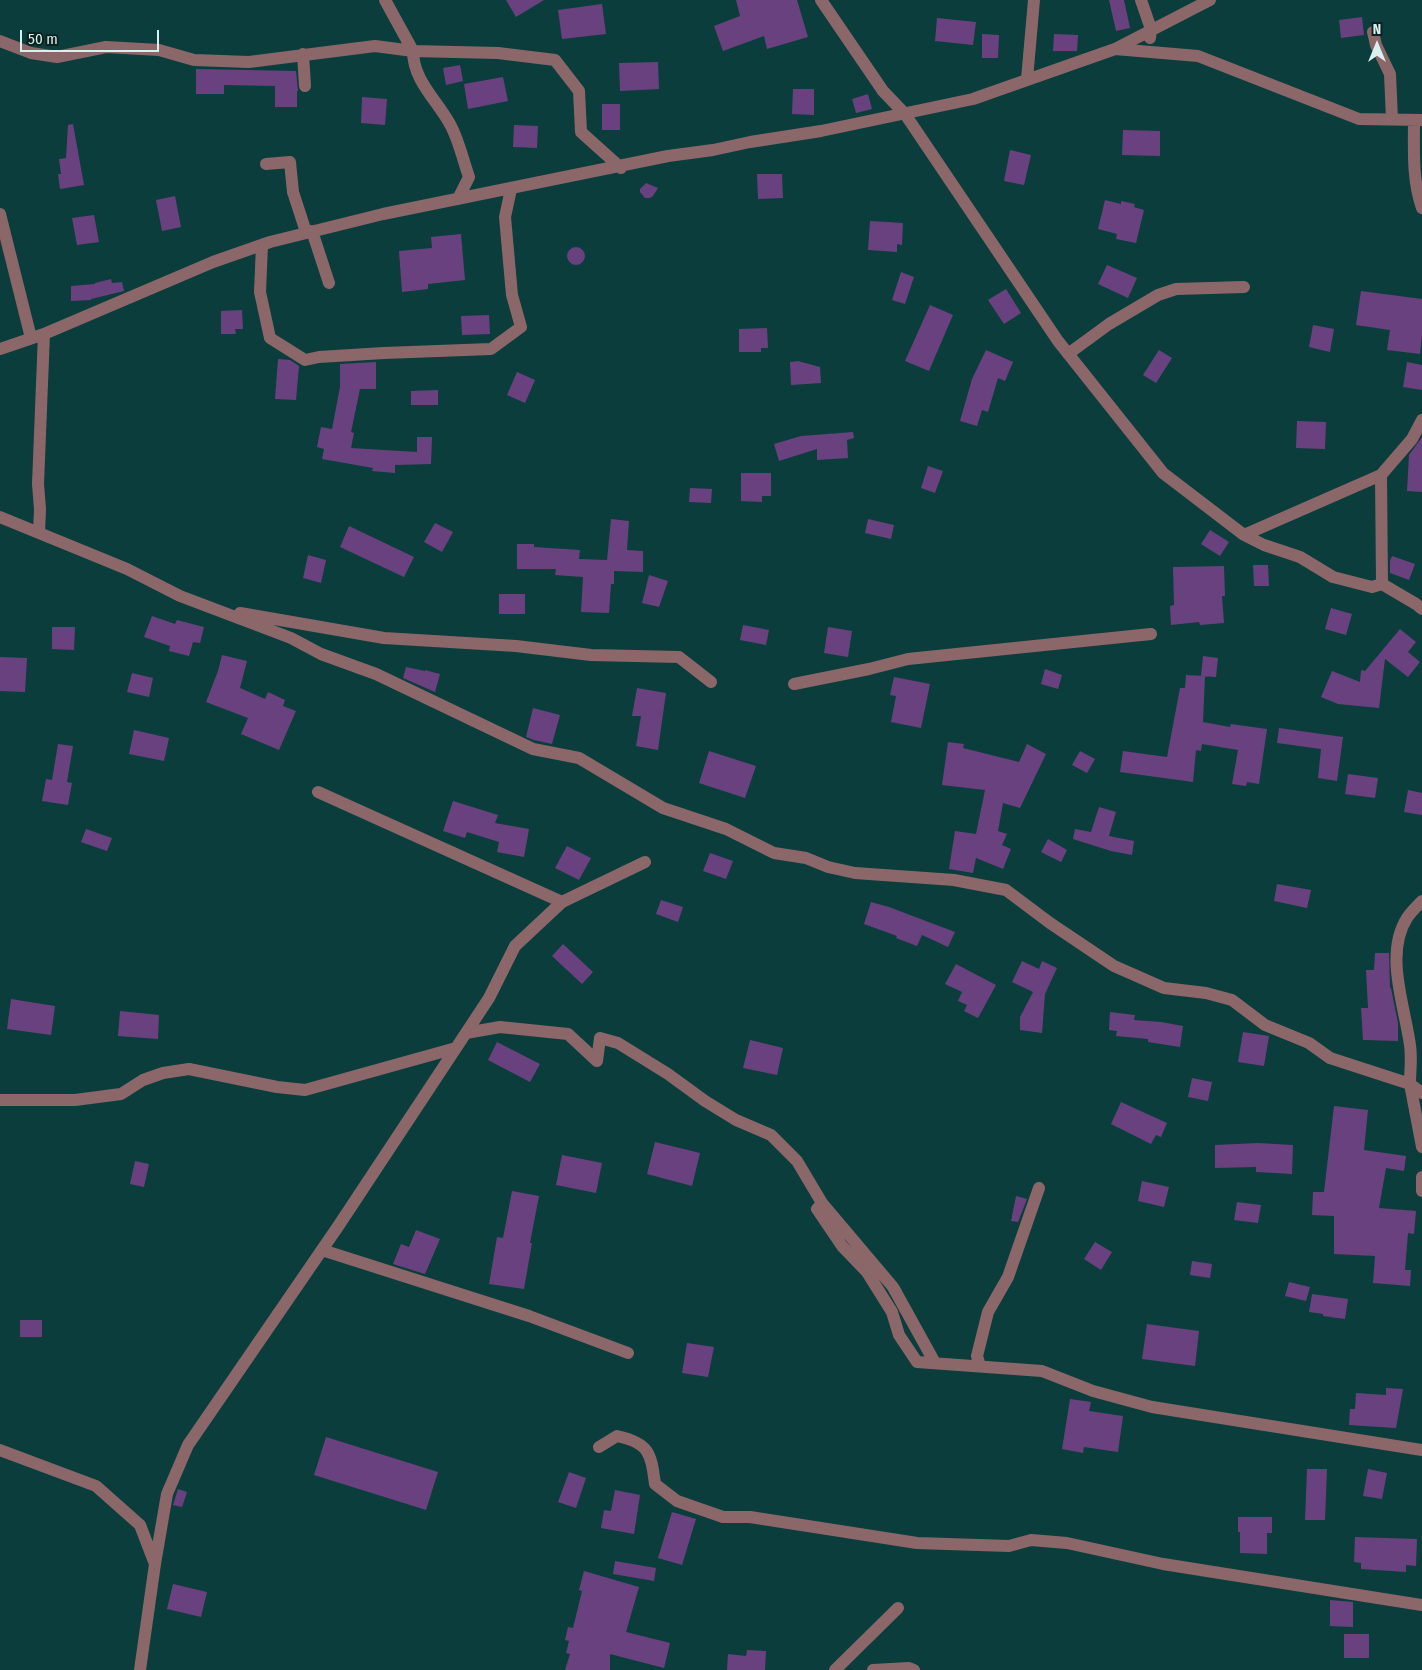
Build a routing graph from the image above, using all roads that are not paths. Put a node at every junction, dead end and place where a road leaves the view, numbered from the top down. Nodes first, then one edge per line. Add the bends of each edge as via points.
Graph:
1 (385, 0) edge
2 (821, 0) edge
3 (1034, 0) edge
4 (1141, 0) edge
5 (1210, 0) edge
6 (1151, 30) junction
7 (1374, 32) dead end
8 (0, 41) edge
9 (1115, 49) junction
10 (413, 51) junction
11 (1148, 52) junction
12 (303, 54) junction
13 (1027, 79) junction
14 (305, 86) dead end
15 (905, 114) junction
16 (1392, 120) junction
17 (1418, 120) edge
18 (266, 164) dead end
19 (620, 167) junction
20 (511, 188) junction
21 (458, 199) junction
22 (1422, 208) edge
23 (0, 214) edge
24 (309, 232) junction
25 (262, 245) junction
26 (329, 283) dead end
27 (1244, 287) dead end
28 (44, 334) junction
29 (31, 338) junction
30 (0, 349) edge
31 (1068, 354) junction
32 (1422, 420) edge
33 (1382, 475) junction
34 (0, 517) edge
35 (39, 533) junction
36 (1244, 535) junction
37 (1382, 584) junction
38 (208, 607) junction
39 (1422, 609) edge
40 (1151, 634) dead end
41 (710, 682) dead end
42 (794, 684) dead end
43 (318, 792) dead end
44 (645, 862) dead end
45 (1422, 901) edge
46 (562, 902) junction
47 (466, 1033) junction
48 (456, 1048) junction
49 (1410, 1084) junction
50 (1422, 1093) edge
51 (0, 1100) edge
52 (1422, 1147) edge
53 (1422, 1177) edge
54 (1039, 1188) dead end
55 (1422, 1190) edge
56 (822, 1203) junction
57 (322, 1250) junction
58 (628, 1353) dead end
59 (935, 1363) junction
60 (980, 1366) junction
61 (599, 1447) dead end
62 (0, 1450) edge
63 (1422, 1450) edge
64 (155, 1564) junction
65 (1422, 1605) edge
66 (898, 1608) dead end
67 (140, 1670) edge
68 (836, 1670) edge
69 (874, 1670) edge
70 (914, 1670) edge

1 - 10 street
2 - 15 street via 883,91
3 - 13 street
4 - 6 street
5 - 6 street
6 - 9 street
6 - 11 street
7 - 16 street via 1376,45 1390,74
8 - 12 street via 31,53 57,57 106,47 159,50 194,60 212,61 250,62
9 - 11 street
9 - 13 street
10 - 12 street via 375,46
10 - 19 street via 498,53 555,60 579,91 581,132
10 - 21 street via 425,89 451,126 468,177
11 - 16 street via 1198,56 1360,119
12 - 14 street
13 - 15 street via 973,99
15 - 19 street
15 - 31 street
16 - 17 street
17 - 22 street via 1414,166
18 - 24 street via 290,162 293,192
19 - 20 street
20 - 21 street
20 - 25 street via 505,217 512,295 521,328 492,349 305,360 270,338 260,292
21 - 24 street
23 - 29 street
24 - 25 street
24 - 26 street
25 - 28 street via 213,262
27 - 31 street via 1176,289 1158,295 1109,324
28 - 29 street
28 - 35 street
29 - 30 street
31 - 36 street via 1163,472
32 - 33 street via 1412,439
33 - 36 street
33 - 37 street
34 - 35 street
35 - 38 street
36 - 37 street via 1300,557 1333,578 1372,587
37 - 39 street
38 - 41 street via 384,638 516,646 591,655 679,657
38 - 49 street via 376,674 533,749 579,758 663,808 726,829 774,853 855,872 954,880 1006,890 1114,966 1164,988 1232,1000 1265,1025 1309,1043 1330,1058
40 - 42 street via 908,659
43 - 46 street
44 - 46 street
45 - 49 street via 1407,917 1396,950 1400,993 1411,1047
46 - 47 street via 515,946 489,998
47 - 48 street
47 - 56 street via 500,1026 568,1034 598,1060 600,1038 618,1043 736,1120 771,1135 798,1162
48 - 51 street via 305,1090 189,1068 143,1080 121,1094 75,1100
48 - 57 street
49 - 50 street
49 - 52 street
53 - 55 street
54 - 60 street via 1008,1276 988,1312 977,1356
56 - 59 street via 893,1287
56 - 59 street via 817,1209 842,1246 867,1272 892,1312 899,1335 917,1362
57 - 58 street via 529,1316
57 - 64 street via 188,1445 167,1494
59 - 60 street
60 - 63 street via 1042,1371 1093,1391 1152,1407
61 - 65 street via 617,1436 629,1438 641,1445 651,1457 656,1484 677,1501 723,1517 750,1517 917,1543 1009,1546 1032,1540 1068,1543 1163,1564
62 - 64 street via 96,1486 140,1525
64 - 67 street
66 - 68 street
69 - 70 street

